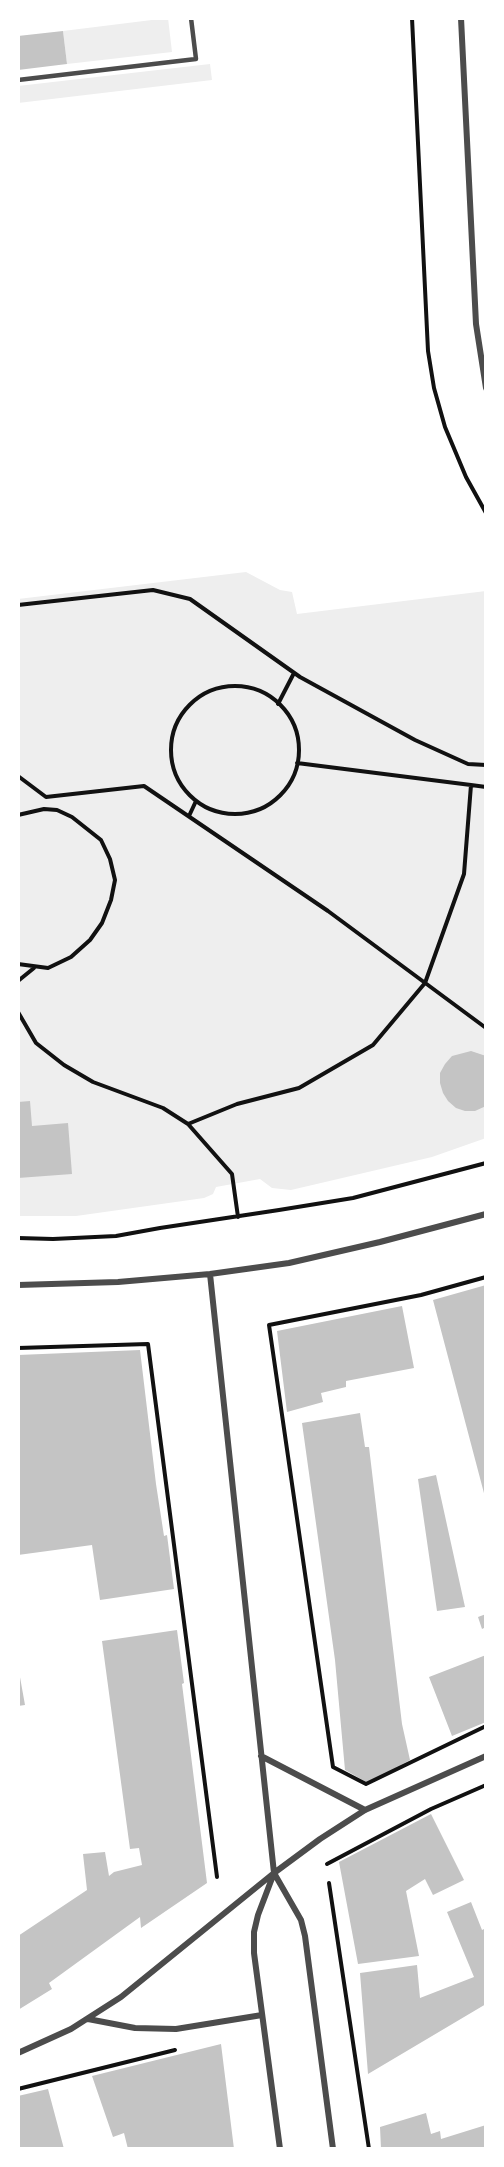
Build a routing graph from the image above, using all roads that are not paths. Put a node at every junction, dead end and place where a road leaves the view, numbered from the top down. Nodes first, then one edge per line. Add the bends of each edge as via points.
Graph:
1 (191, 18) edge
2 (461, 18) edge
3 (18, 80) edge
4 (486, 388) edge
5 (486, 1214) edge
6 (210, 1274) junction
7 (18, 1285) edge
8 (261, 1756) junction
9 (486, 1756) edge
10 (365, 1810) junction
11 (274, 1873) junction
12 (262, 2015) junction
13 (88, 2019) junction
14 (18, 2052) edge
15 (280, 2149) edge
16 (333, 2149) edge

1 - 3 lane via 195,59
2 - 4 street via 476,324
5 - 6 street via 289,1263
6 - 7 street
6 - 8 street
8 - 10 street
8 - 11 street
9 - 10 street
10 - 11 street
11 - 12 street via 254,1932
11 - 13 street via 121,1997
11 - 16 street via 301,1920 305,1936
12 - 13 street via 176,2029 135,2028
12 - 15 street
13 - 14 street

